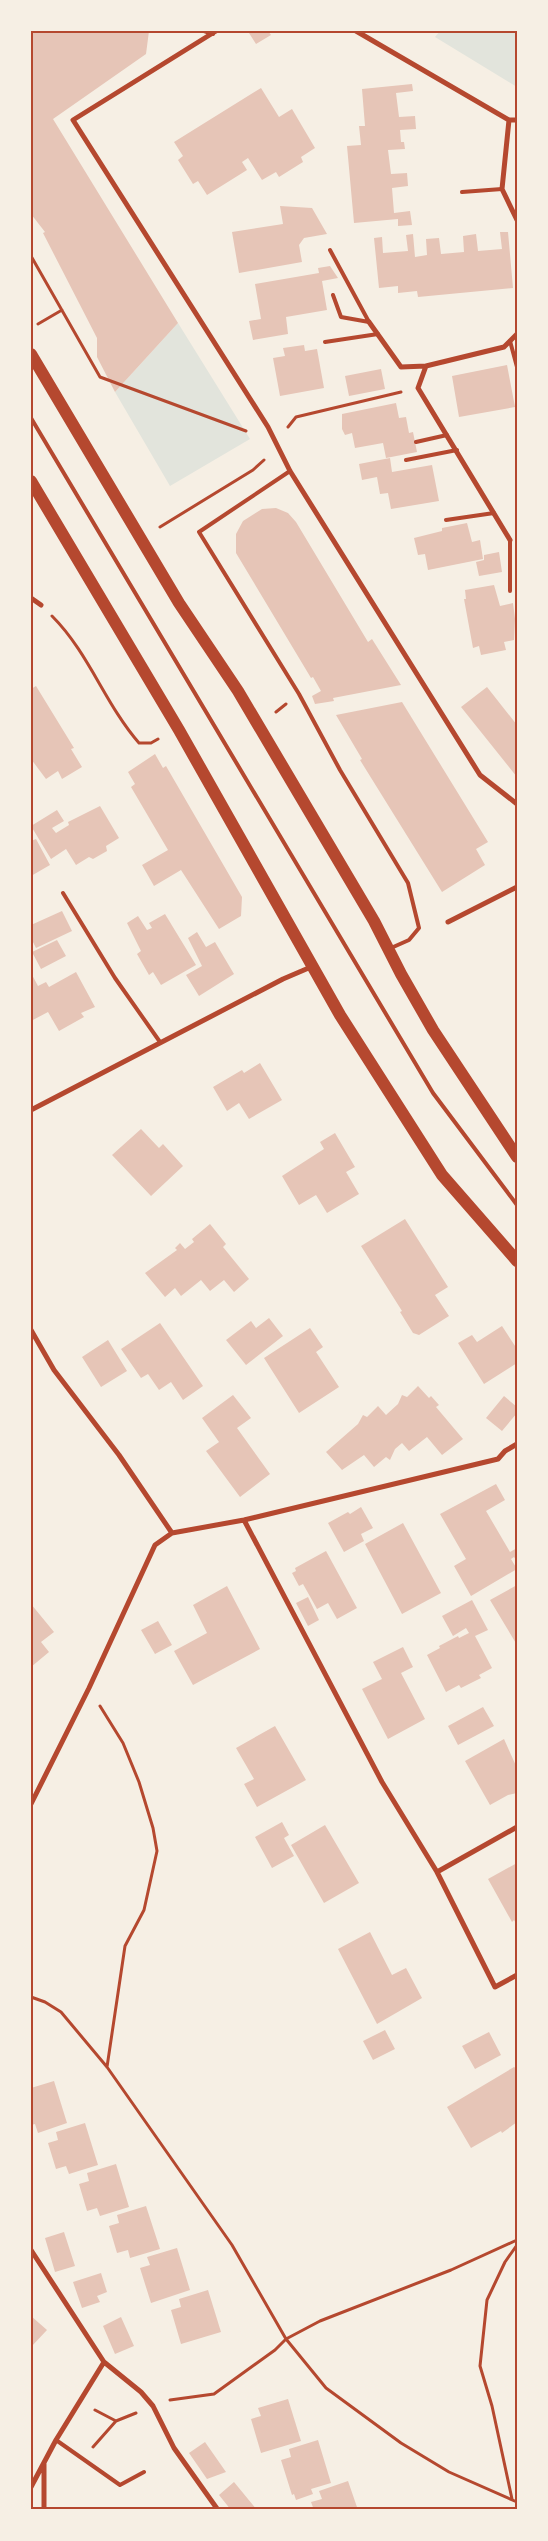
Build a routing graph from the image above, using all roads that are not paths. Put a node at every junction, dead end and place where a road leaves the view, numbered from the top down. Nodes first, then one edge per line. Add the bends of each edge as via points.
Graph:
1 (204, 31) edge
2 (356, 31) edge
3 (215, 33) edge
4 (508, 120) junction
5 (517, 120) edge
6 (502, 189) junction
7 (462, 192) dead end
8 (515, 214) edge
9 (517, 220) edge
10 (330, 250) dead end
11 (332, 296) dead end
12 (369, 322) junction
13 (378, 334) junction
14 (517, 334) edge
15 (510, 341) junction
16 (325, 342) dead end
17 (31, 354) edge
18 (426, 366) junction
19 (517, 367) edge
20 (31, 418) edge
21 (447, 435) junction
22 (416, 442) dead end
23 (457, 450) junction
24 (406, 460) dead end
25 (290, 471) junction
26 (31, 481) edge
27 (494, 513) junction
28 (446, 520) dead end
29 (510, 540) joint
30 (510, 591) dead end
31 (31, 598) edge
32 (41, 605) road end
33 (517, 804) edge
34 (517, 887) edge
35 (63, 893) dead end
36 (448, 922) dead end
37 (388, 949) junction
38 (311, 967) junction
39 (160, 1042) junction
40 (31, 1110) edge
41 (517, 1157) edge
42 (517, 1205) edge
43 (517, 1261) edge
44 (31, 1330) edge
45 (517, 1444) edge
46 (244, 1520) junction
47 (172, 1533) junction
48 (31, 1804) edge
49 (517, 1827) edge
50 (437, 1872) junction
51 (517, 1975) edge
52 (31, 2250) edge
53 (104, 2362) junction
54 (56, 2440) junction
55 (44, 2461) junction
56 (144, 2472) dead end
57 (31, 2486) edge
58 (44, 2510) edge
59 (218, 2510) edge

1 - 3 lane
2 - 4 street
3 - 25 street via 73,120 268,427
4 - 5 street
4 - 6 street
6 - 7 lane
6 - 8 street
8 - 9 street
10 - 12 lane
11 - 12 lane via 341,317
12 - 13 street
13 - 16 lane
13 - 18 street via 401,368
14 - 15 street
15 - 18 street via 504,347
15 - 19 lane
17 - 37 main road via 178,603 238,691
18 - 21 street via 418,388
20 - 42 lane via 433,1093
21 - 22 lane
21 - 23 street
23 - 24 lane
23 - 27 street
25 - 33 street via 480,775
25 - 37 lane via 199,532 299,694 408,884 420,928 409,940
26 - 38 main road via 179,730
27 - 28 lane
27 - 29 street
29 - 30 lane
31 - 32 street
34 - 36 street
35 - 39 lane via 115,978
37 - 41 main road via 433,1030
38 - 39 street
38 - 43 main road via 442,1174
39 - 40 street
44 - 47 street via 54,1370 119,1455
45 - 46 street via 498,1459
46 - 47 street
46 - 50 street via 382,1782
47 - 48 street via 155,1545
49 - 50 street
50 - 51 street via 495,1987
52 - 53 street
53 - 54 street
53 - 59 street via 153,2406 174,2448
54 - 55 street
54 - 56 lane via 120,2485
55 - 57 street
55 - 58 street

